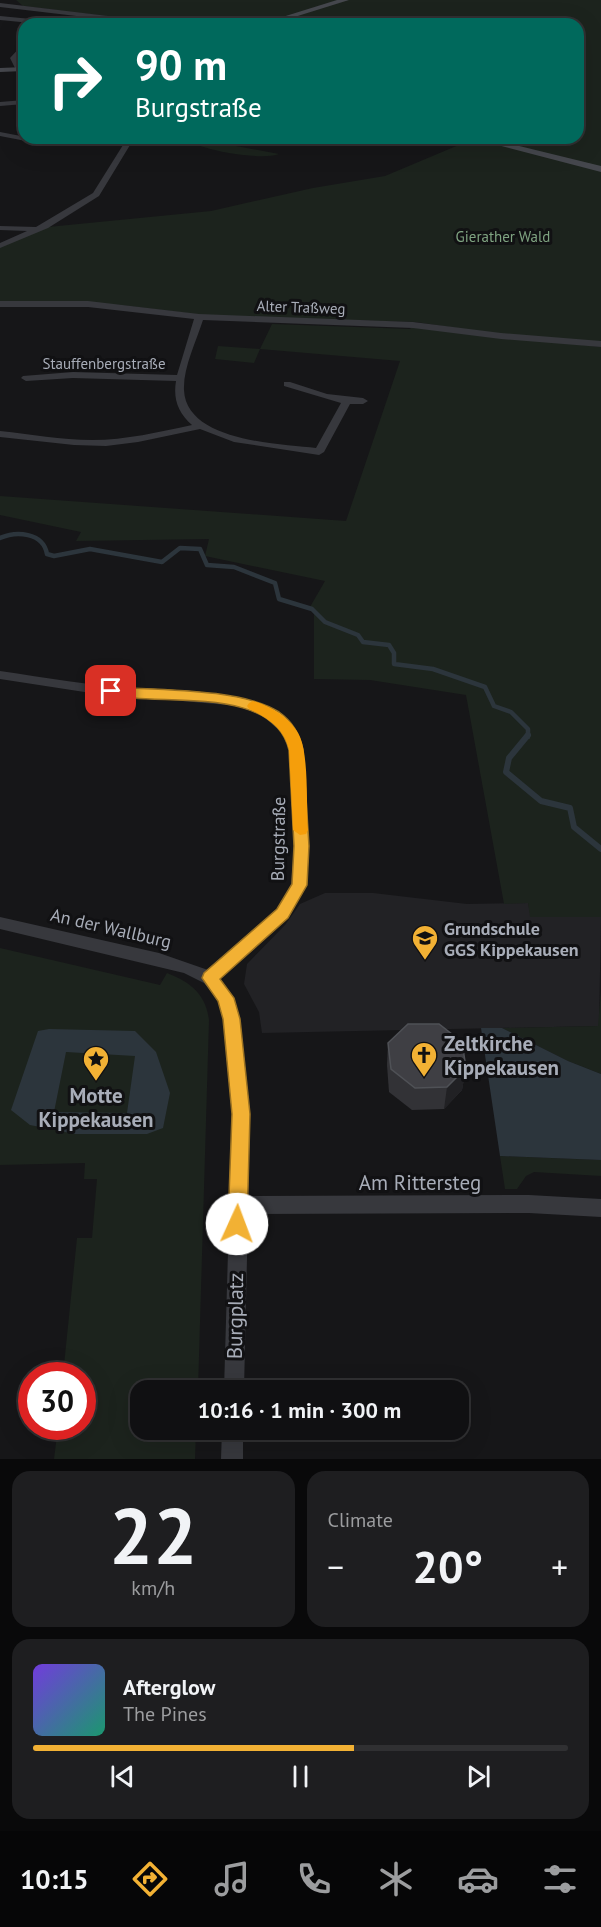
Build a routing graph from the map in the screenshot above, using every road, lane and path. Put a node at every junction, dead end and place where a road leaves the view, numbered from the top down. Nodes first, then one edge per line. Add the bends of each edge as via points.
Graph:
1 (345, 0) edge
2 (0, 5) edge
3 (24, 8) junction
4 (0, 18) edge
5 (30, 18) edge
6 (108, 18) edge
7 (284, 18) edge
8 (18, 20) edge
9 (18, 52) edge
10 (18, 64) edge
11 (18, 69) edge
12 (0, 70) edge
13 (18, 102) edge
14 (0, 104) edge
15 (0, 134) edge
16 (18, 137) edge
17 (127, 144) edge
18 (500, 144) edge
19 (601, 169) edge
20 (0, 228) edge
21 (34, 229) junction
22 (0, 246) edge
23 (0, 304) edge
24 (199, 317) junction
25 (601, 344) edge
26 (26, 378) dead end
27 (182, 378) junction
28 (286, 384) dead end
29 (347, 401) junction
30 (363, 401) dead end
31 (200, 426) junction
32 (0, 434) edge
33 (0, 675) edge
34 (0, 922) edge
35 (210, 978) junction
36 (238, 1206) junction
37 (601, 1208) edge
38 (234, 1380) edge
39 (233, 1440) edge
40 (232, 1459) edge

1 - 7 main road
2 - 3 street
3 - 5 street
3 - 6 street
4 - 8 street
9 - 10 street via 13,58
11 - 12 main road
13 - 14 street
15 - 16 street
17 - 21 street via 96,194
18 - 19 main road
20 - 21 street
21 - 22 street
23 - 24 street, Alter Traßweg via 88,304
24 - 25 street, Alter Traßweg via 413,325
24 - 27 street
26 - 27 street, Stauffenbergstraße
27 - 31 street via 178,390 182,405
28 - 29 street
29 - 30 street
29 - 31 street via 319,452 237,441
31 - 32 street via 116,442
33 - 35 street, Burgstraße via 91,689 239,702 275,716 293,737 301,834 299,885 283,913
34 - 35 street, An der Wallburg via 159,959
35 - 36 street via 226,998 231,1019 241,1114
36 - 37 street, Am Rittersteg via 496,1204
36 - 38 street, Burgplatz
39 - 40 street

